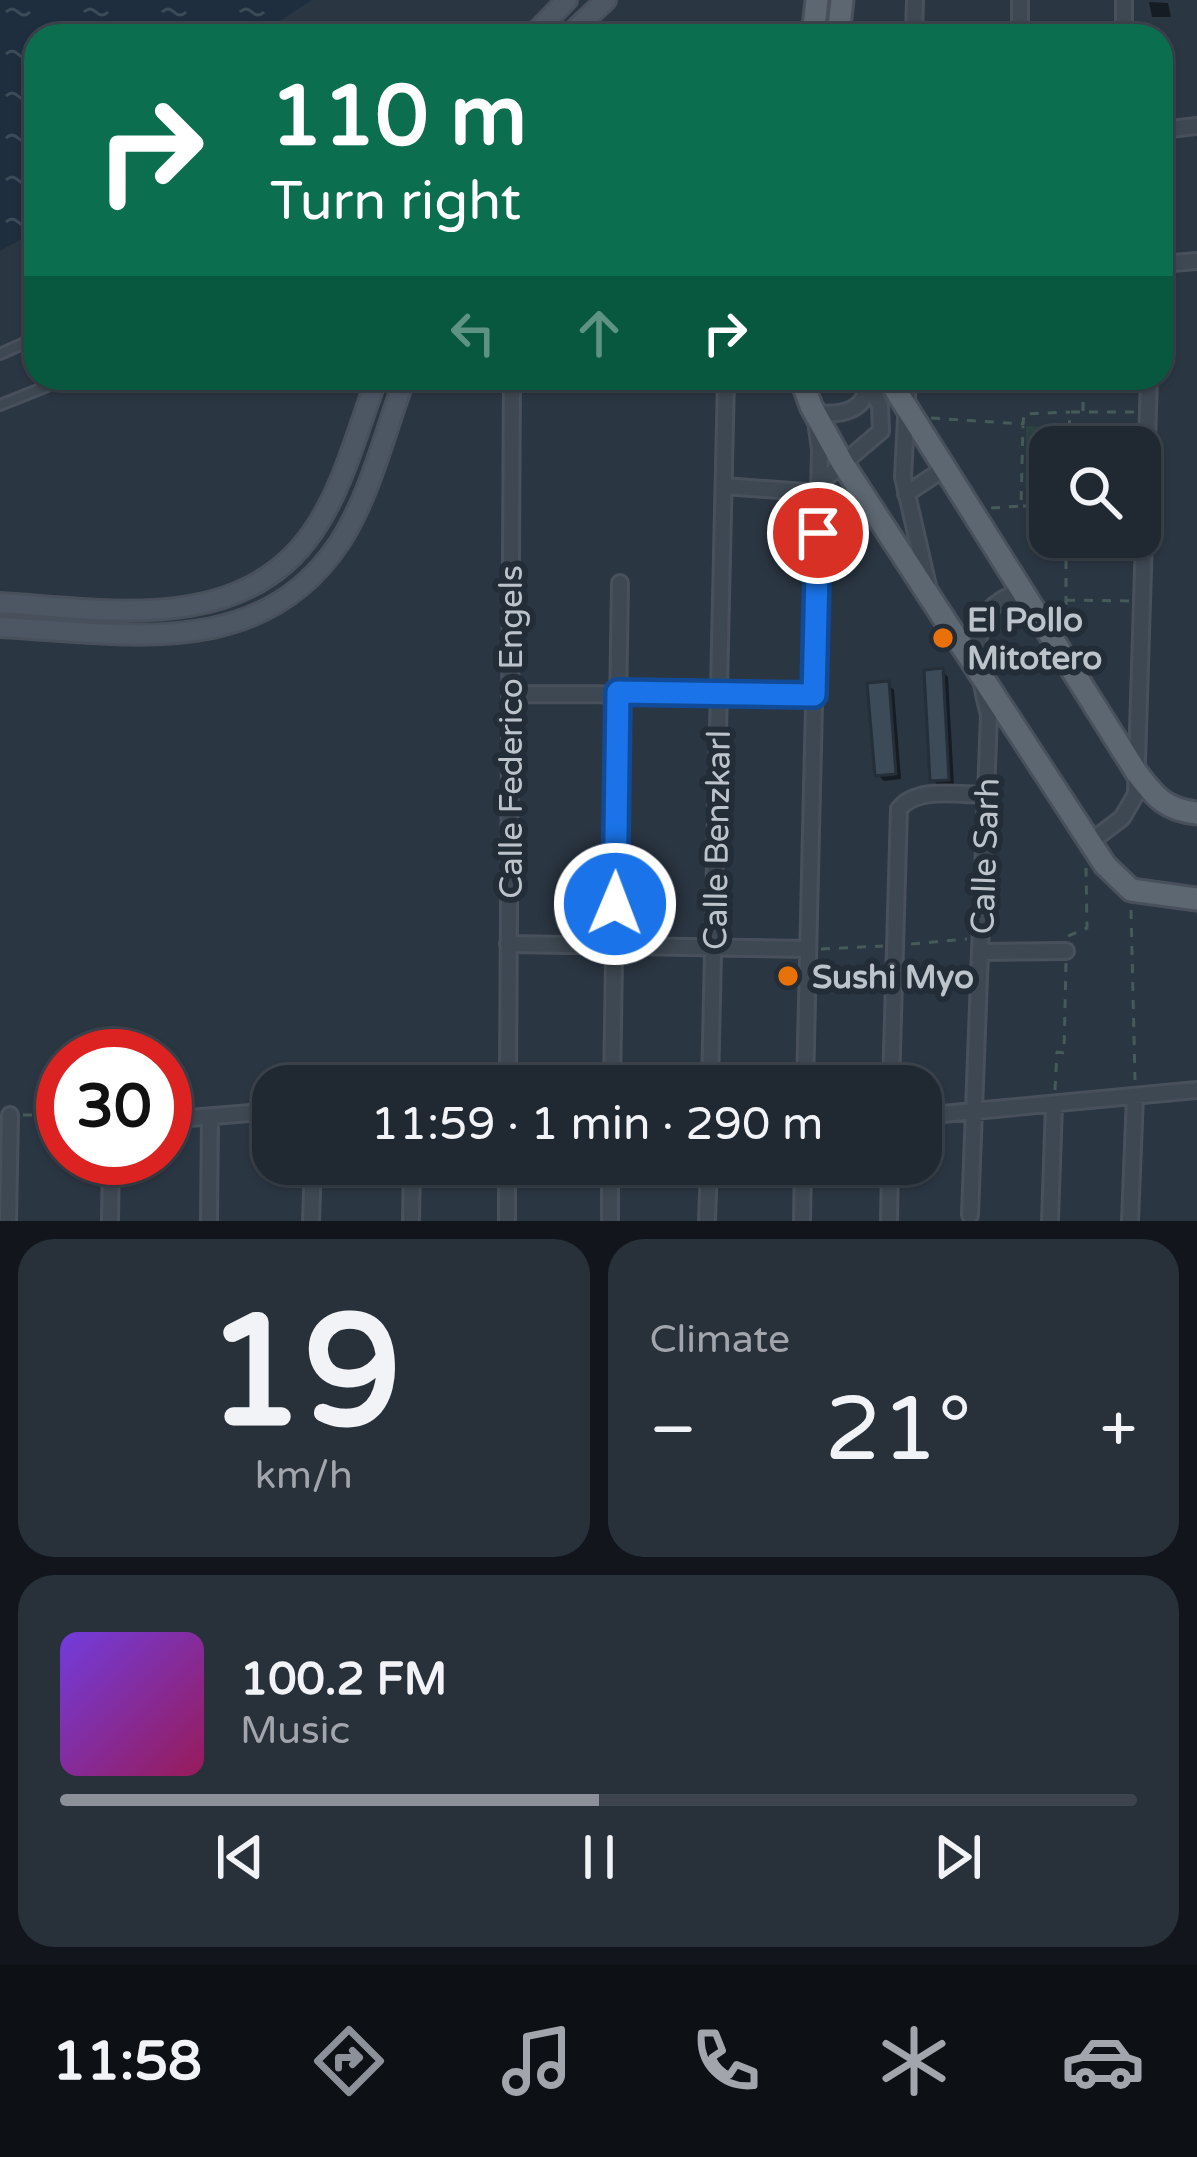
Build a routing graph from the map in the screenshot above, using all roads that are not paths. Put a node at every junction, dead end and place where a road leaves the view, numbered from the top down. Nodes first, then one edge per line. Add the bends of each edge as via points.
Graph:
1 (567, 0) edge
2 (606, 0) edge
3 (544, 24) edge
4 (581, 24) edge
5 (38, 390) edge
6 (372, 390) edge
7 (401, 390) edge
8 (512, 390) edge
9 (726, 390) edge
10 (806, 390) edge
11 (870, 390) edge
12 (877, 390) edge
13 (886, 390) edge
14 (909, 390) edge
15 (1149, 390) edge
16 (0, 405) edge
17 (815, 413) junction
18 (911, 414) junction
19 (843, 464) junction
20 (945, 469) junction
21 (724, 486) junction
22 (820, 488) junction
23 (907, 494) junction
24 (620, 583) dead end
25 (1022, 590) junction
26 (0, 603) edge
27 (934, 607) junction
28 (0, 627) edge
29 (979, 675) junction
30 (618, 692) junction
31 (510, 694) junction
32 (719, 694) junction
33 (814, 695) junction
34 (1137, 773) junction
35 (986, 795) junction
36 (1197, 813) edge
37 (1089, 843) junction
38 (1197, 899) edge
39 (508, 944) junction
40 (614, 946) junction
41 (713, 947) junction
42 (808, 949) junction
43 (980, 952) junction
44 (1066, 952) road end
45 (508, 1065) edge
46 (612, 1065) edge
47 (710, 1065) edge
48 (805, 1065) edge
49 (893, 1065) edge
50 (1197, 1090) edge
51 (1135, 1096) junction
52 (1054, 1104) junction
53 (973, 1112) junction
54 (252, 1113) edge
55 (942, 1114) edge
56 (10, 1115) road end
57 (210, 1118) junction
58 (192, 1119) edge
59 (111, 1185) edge
60 (312, 1185) edge
61 (412, 1185) edge
62 (507, 1185) edge
63 (610, 1185) edge
64 (708, 1185) edge
65 (803, 1185) edge
66 (890, 1185) edge
67 (970, 1214) dead end
68 (8, 1221) edge
69 (110, 1221) edge
70 (209, 1221) edge
71 (311, 1221) edge
72 (412, 1221) edge
73 (507, 1221) edge
74 (610, 1221) edge
75 (707, 1221) edge
76 (802, 1221) edge
77 (889, 1221) edge
78 (1050, 1221) edge
79 (1130, 1221) edge

1 - 3 street
2 - 4 street
5 - 16 lane
6 - 26 street via 331,500 302,546 266,579 224,599 160,610
7 - 28 street via 341,540 270,608 224,628 167,635
8 - 31 street, Calle Federico Engels
9 - 21 street, Calle Benzkarl
10 - 17 main road
11 - 17 street via 856,408
12 - 19 street via 881,431
13 - 18 main road
14 - 18 street
15 - 34 street
17 - 19 main road
17 - 22 street
18 - 20 main road
18 - 23 street
19 - 22 street
19 - 27 main road
20 - 23 street
20 - 25 main road
21 - 22 street
21 - 32 street, Calle Benzkarl
22 - 33 street
23 - 27 street
24 - 30 street
25 - 29 street, Calle Sarh via 984,619
25 - 34 main road
27 - 29 main road
29 - 35 street, Calle Sarh via 989,716
29 - 37 main road
30 - 31 street
30 - 32 street
30 - 40 street
31 - 39 street, Calle Federico Engels
32 - 33 street
32 - 41 street, Calle Benzkarl
33 - 42 street
34 - 36 main road via 1162,803
34 - 37 street via 1122,818
35 - 43 street, Calle Sarh
35 - 49 street via 920,795 899,809
37 - 38 main road via 1131,890
39 - 40 street
39 - 45 street, Calle Federico Engels
40 - 41 street
40 - 46 street
41 - 42 street
41 - 47 street, Calle Benzkarl
42 - 48 street
43 - 44 street
43 - 53 street, Calle Sarh
50 - 51 street
51 - 52 street
51 - 79 street
52 - 53 street
52 - 78 street
53 - 55 street
53 - 67 street, Calle Sarh
54 - 57 street
56 - 68 street
57 - 58 street
57 - 70 street
59 - 69 street
60 - 71 street
61 - 72 street
62 - 73 street
63 - 74 street
64 - 75 street
65 - 76 street
66 - 77 street

